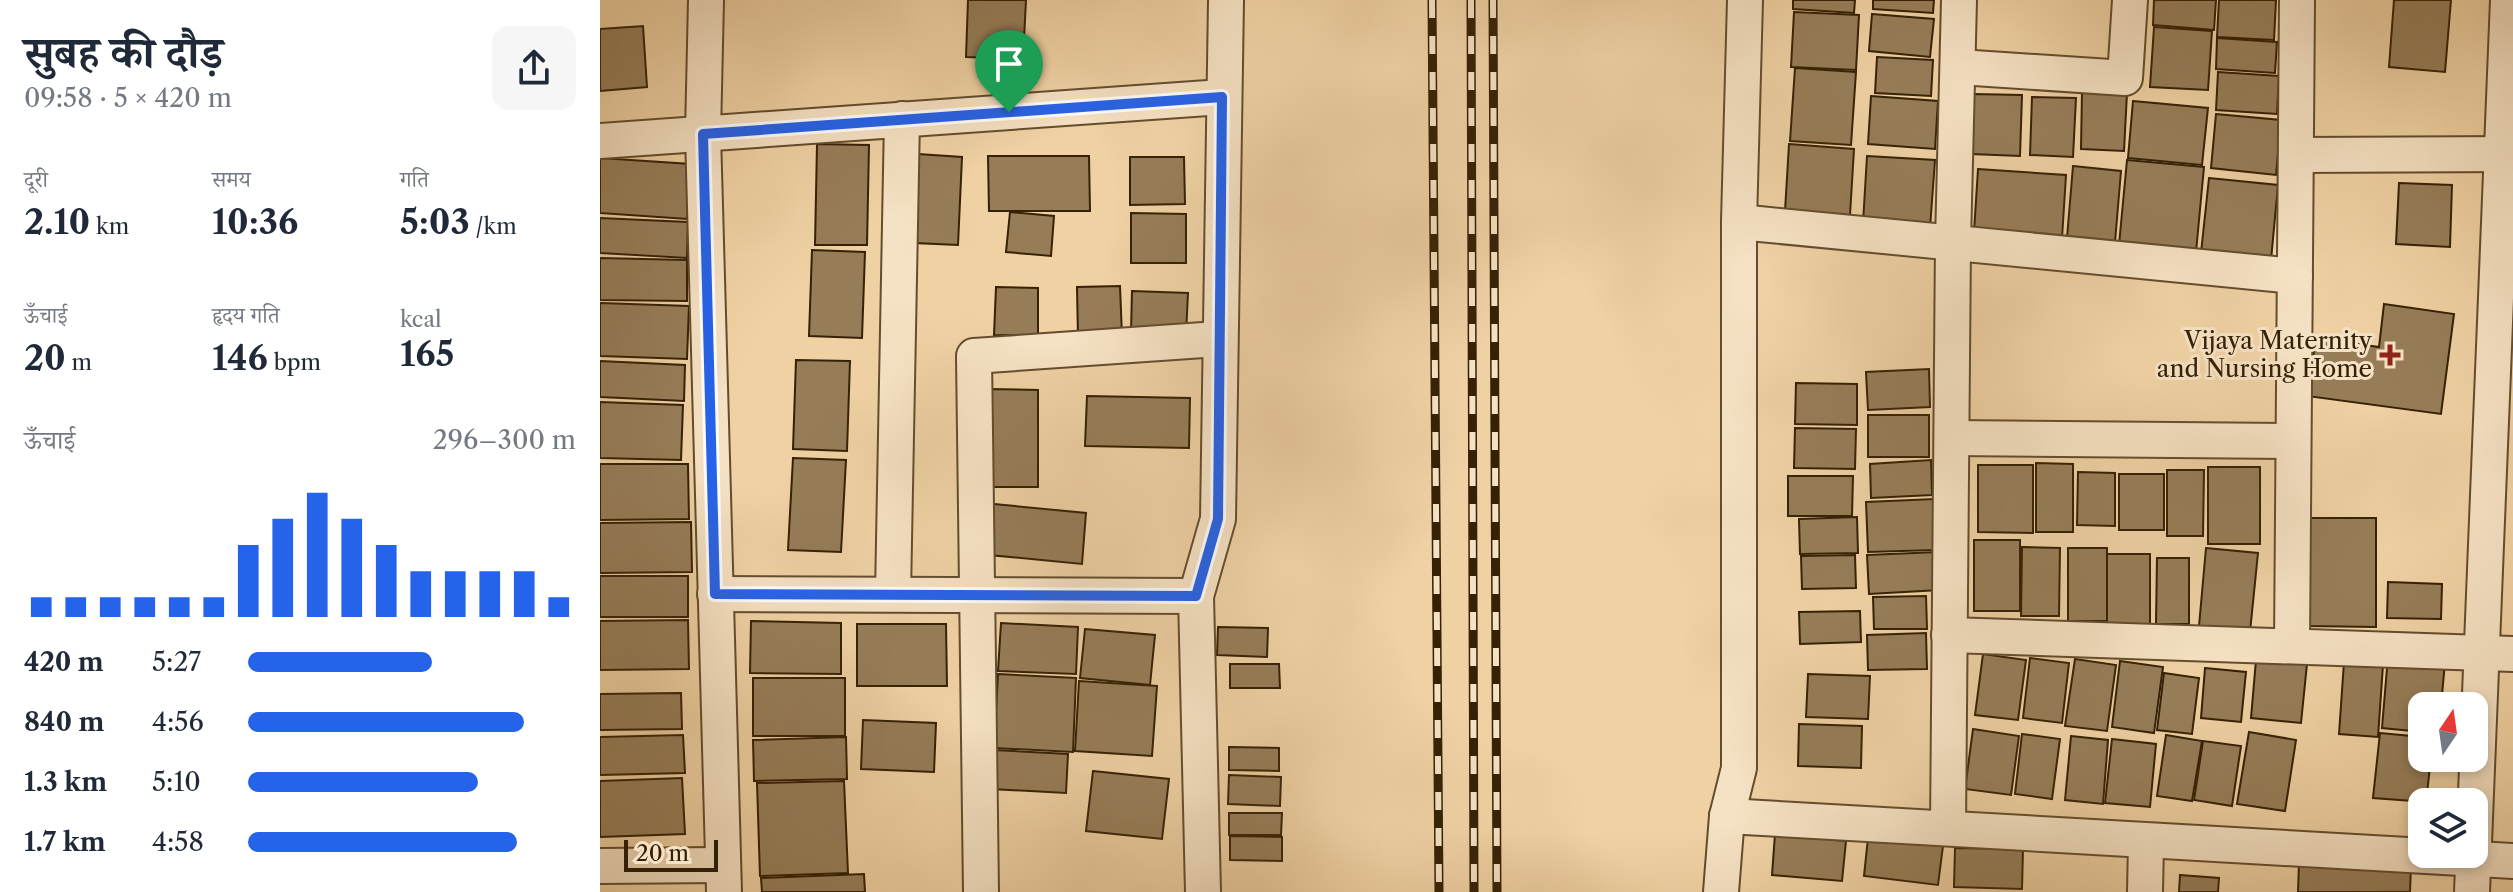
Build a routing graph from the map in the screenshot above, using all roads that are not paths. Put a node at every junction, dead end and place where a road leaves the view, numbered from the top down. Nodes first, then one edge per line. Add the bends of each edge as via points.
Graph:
1 (706, 0) edge
2 (1226, 0) edge
3 (1745, 0) edge
4 (1959, 0) edge
5 (2130, 0) edge
6 (2297, 0) edge
7 (2508, 0) edge
8 (1959, 67) junction
9 (1222, 97) junction
10 (902, 119) junction
11 (703, 134) junction
12 (600, 141) edge
13 (2507, 154) edge
14 (2296, 155) junction
15 (1739, 222) junction
16 (1953, 242) junction
17 (2295, 276) junction
18 (1218, 339) junction
19 (2505, 340) edge
20 (1953, 438) junction
21 (2293, 441) junction
22 (715, 594) junction
23 (893, 594) junction
24 (980, 595) junction
25 (1196, 596) junction
26 (1949, 635) junction
27 (2292, 644) junction
28 (2498, 653) edge
29 (1727, 816) junction
30 (1948, 828) junction
31 (2146, 842) junction
32 (2513, 861) edge
33 (600, 866) edge
34 (2473, 875) edge
35 (723, 878) edge
36 (981, 892) edge
37 (1203, 892) edge
38 (1721, 892) edge
39 (2145, 892) edge

1 - 11 street
2 - 9 street
3 - 15 street
4 - 8 street
5 - 8 street via 2125,78
6 - 14 street
7 - 13 street
8 - 16 street
9 - 10 street
9 - 18 street
10 - 11 street
10 - 23 street
11 - 12 street
11 - 22 street
13 - 14 street
13 - 19 street
14 - 17 street
15 - 16 street
15 - 29 street via 1739,768
16 - 17 street
16 - 20 street
17 - 21 street
18 - 24 street via 974,356
18 - 25 street via 1218,519
19 - 28 street
20 - 21 street
20 - 26 street
21 - 27 street
22 - 23 street
22 - 35 street
23 - 24 street
24 - 25 street
24 - 36 street
25 - 37 street
26 - 27 street
26 - 30 street
27 - 28 street
28 - 34 street
29 - 30 street
29 - 38 street
30 - 31 street
31 - 34 street
31 - 39 street
32 - 34 street
33 - 35 street

